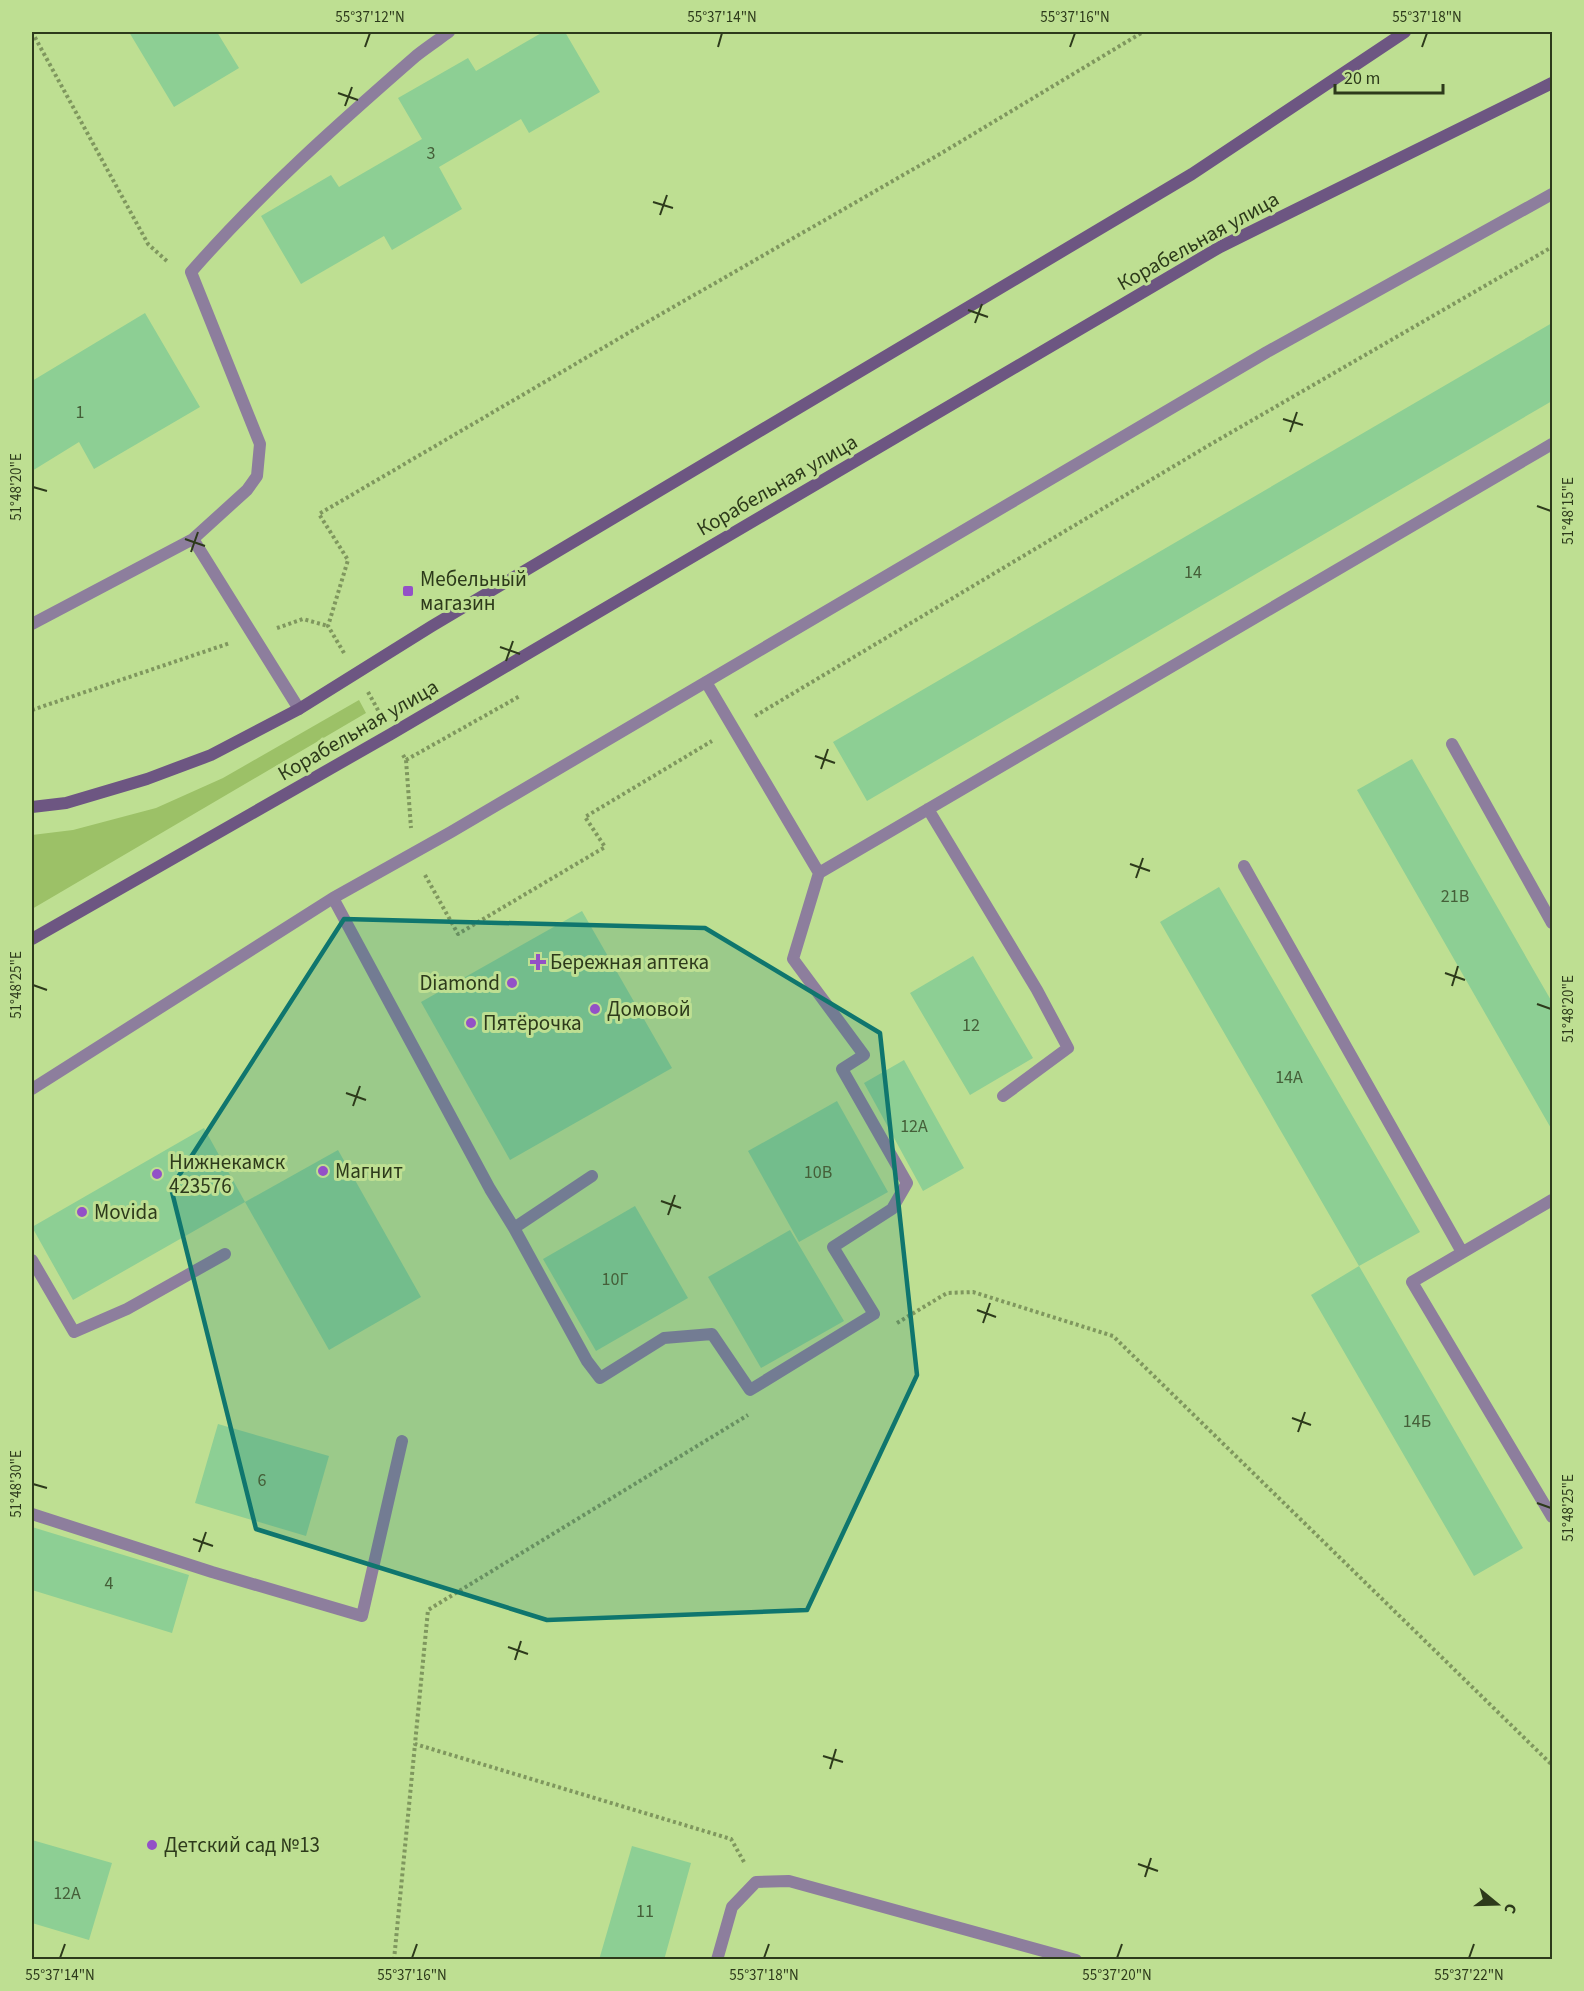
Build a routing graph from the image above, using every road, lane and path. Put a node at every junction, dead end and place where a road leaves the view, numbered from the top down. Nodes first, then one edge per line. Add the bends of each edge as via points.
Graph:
1 (32, 32) edge
2 (449, 32) edge
3 (1405, 32) edge
4 (1552, 83) edge
5 (1552, 194) edge
6 (191, 272) junction
7 (1552, 444) edge
8 (193, 539) junction
9 (32, 624) edge
10 (328, 626) dead end
11 (253, 636) junction
12 (706, 682) junction
13 (520, 696) dead end
14 (298, 709) junction
15 (32, 710) edge
16 (1452, 744) dead end
17 (406, 760) dead end
18 (32, 807) edge
19 (928, 809) junction
20 (1244, 866) dead end
21 (819, 873) junction
22 (333, 898) junction
23 (1552, 923) edge
24 (32, 939) edge
25 (32, 1089) edge
26 (1003, 1095) dead end
27 (592, 1176) dead end
28 (1552, 1200) edge
29 (514, 1228) junction
30 (1462, 1252) junction
31 (225, 1254) dead end
32 (32, 1260) edge
33 (896, 1324) dead end
34 (754, 1411) dead end
35 (402, 1441) dead end
36 (32, 1514) edge
37 (1552, 1517) edge
38 (415, 1744) junction
39 (1552, 1765) edge
40 (756, 1882) junction
41 (394, 1959) edge
42 (717, 1959) edge
43 (1076, 1959) edge

1 - 6 path via 148,244 170,263
2 - 6 lane via 360,105 229,228
3 - 14 main road via 1192,174
4 - 24 main road, Корабельная улица via 1220,248 391,734
5 - 12 lane via 1267,352
6 - 8 lane via 260,444 257,476
7 - 19 lane
8 - 9 lane
8 - 11 lane
10 - 11 path via 303,619
11 - 14 lane
11 - 15 path
12 - 21 lane
12 - 22 lane
13 - 17 path
14 - 18 main road via 212,755 147,779 66,803
16 - 23 lane
19 - 21 lane
19 - 26 lane via 1068,1048
20 - 30 lane
21 - 29 lane via 793,959 864,1054 842,1069 907,1183 892,1209 833,1247 874,1314 750,1390 712,1334 663,1338 600,1377 586,1361
22 - 25 lane
22 - 29 lane
27 - 29 lane
28 - 30 lane
30 - 37 lane via 1412,1282
31 - 32 lane via 127,1309 74,1332
33 - 39 path via 947,1293 973,1292 1113,1336
34 - 38 path via 428,1610
35 - 36 lane via 362,1616
38 - 40 path via 732,1839
38 - 41 path
40 - 42 lane via 732,1907
40 - 43 lane via 789,1881

